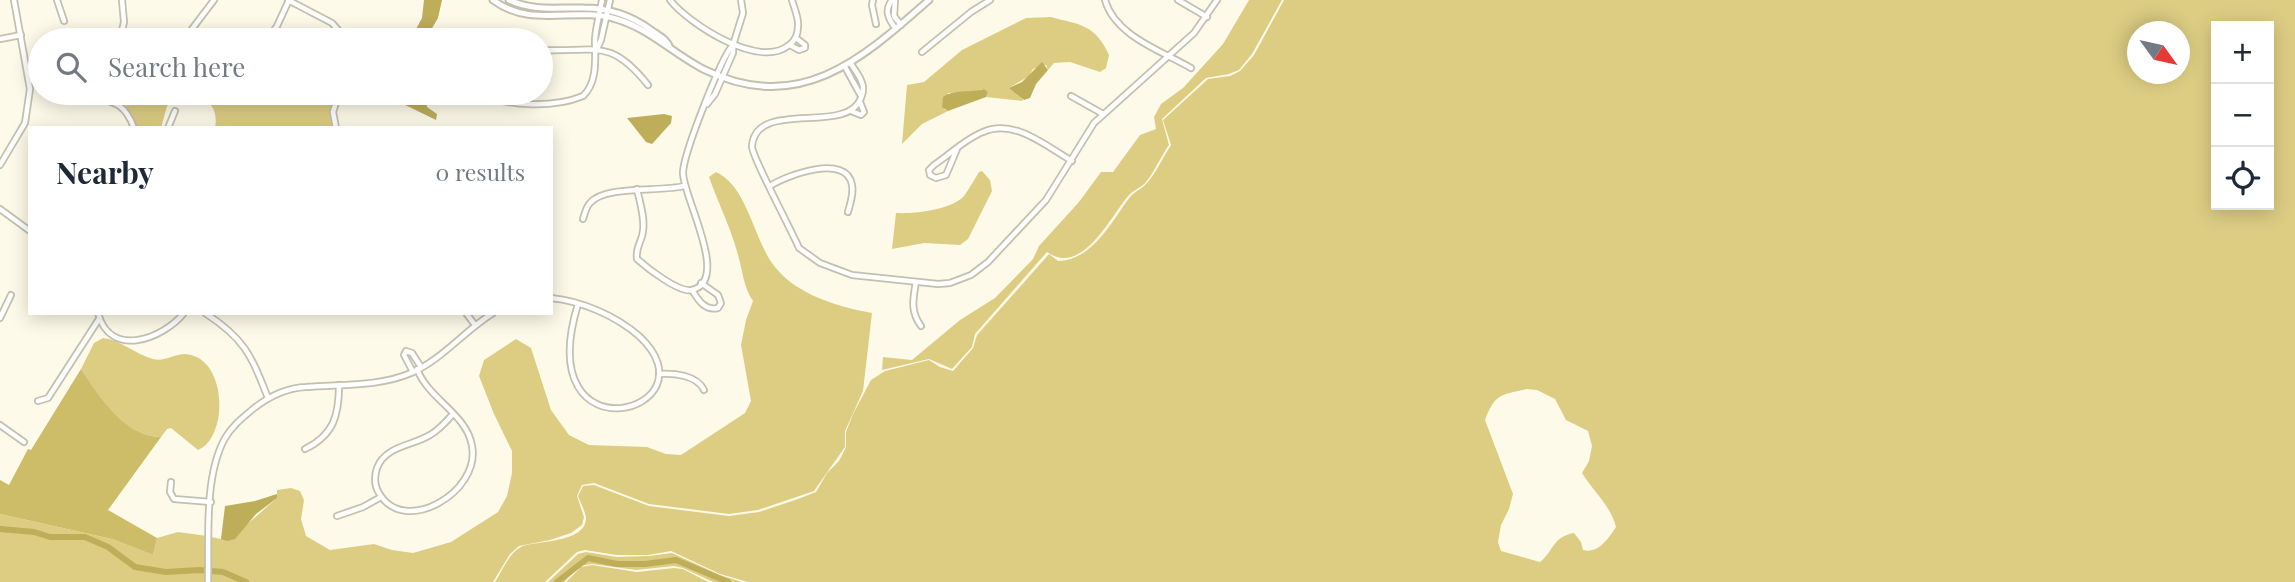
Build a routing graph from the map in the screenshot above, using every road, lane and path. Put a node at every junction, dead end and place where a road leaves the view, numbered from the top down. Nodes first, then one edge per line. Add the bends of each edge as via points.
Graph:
1 (14, 0) edge
2 (58, 0) edge
3 (122, 0) edge
4 (214, 0) edge
5 (288, 0) edge
6 (493, 0) edge
7 (509, 0) edge
8 (602, 0) edge
9 (610, 0) edge
10 (670, 0) edge
11 (741, 0) edge
12 (792, 0) edge
13 (873, 0) edge
14 (893, 0) edge
15 (929, 0) edge
16 (1105, 0) edge
17 (1178, 0) edge
18 (1217, 0) edge
19 (988, 1) edge
20 (604, 13) junction
21 (1207, 16) junction
22 (64, 21) dead end
23 (876, 24) dead end
24 (898, 27) junction
25 (122, 28) edge
26 (193, 28) edge
27 (276, 28) edge
28 (337, 28) edge
29 (21, 35) junction
30 (796, 38) junction
31 (0, 39) edge
32 (733, 44) junction
33 (790, 45) junction
34 (597, 49) junction
35 (553, 50) edge
36 (922, 52) dead end
37 (1170, 56) junction
38 (851, 64) junction
39 (845, 67) junction
40 (1191, 68) dead end
41 (716, 74) junction
42 (28, 77) edge
43 (724, 77) junction
44 (648, 85) dead end
45 (1071, 96) dead end
46 (861, 99) junction
47 (553, 101) edge
48 (29, 105) edge
49 (119, 105) edge
50 (335, 105) edge
51 (705, 107) junction
52 (175, 111) dead end
53 (851, 111) junction
54 (1103, 114) junction
55 (133, 126) edge
56 (169, 126) edge
57 (336, 126) edge
58 (957, 149) junction
59 (1072, 161) junction
60 (0, 165) edge
61 (684, 186) junction
62 (771, 186) junction
63 (637, 189) junction
64 (0, 209) edge
65 (848, 212) dead end
66 (583, 219) dead end
67 (28, 230) edge
68 (916, 282) junction
69 (701, 283) junction
70 (692, 290) junction
71 (11, 295) dead end
72 (553, 298) edge
73 (578, 304) junction
74 (182, 315) edge
75 (208, 315) edge
76 (468, 315) edge
77 (490, 315) edge
78 (99, 316) edge
79 (0, 318) edge
80 (475, 325) junction
81 (921, 326) dead end
82 (417, 369) junction
83 (659, 374) junction
84 (339, 385) junction
85 (704, 390) dead end
86 (268, 398) junction
87 (37, 401) dead end
88 (453, 414) junction
89 (0, 425) edge
90 (24, 442) dead end
91 (305, 449) dead end
92 (171, 482) dead end
93 (381, 497) junction
94 (211, 502) junction
95 (337, 516) dead end
96 (208, 582) edge

1 - 29 street
2 - 22 street
3 - 25 street
4 - 26 street
5 - 27 street
5 - 28 street
6 - 20 street via 537,17
7 - 20 street via 526,7 587,8
8 - 20 street
9 - 20 street
10 - 32 street via 704,29
11 - 32 street via 742,19
12 - 30 street via 799,25
13 - 23 street
14 - 24 street
15 - 24 street
16 - 37 street via 1125,30
17 - 21 street
18 - 21 street
19 - 36 street
20 - 34 street
20 - 41 street
21 - 37 street
24 - 38 street
29 - 31 street
29 - 42 street
30 - 33 street
30 - 33 street via 805,45 804,50
32 - 33 street via 773,52
32 - 41 street
32 - 43 street
34 - 35 street
34 - 44 street via 623,59
34 - 47 street via 589,91 577,99
37 - 40 street
37 - 54 street
38 - 39 street
38 - 46 street via 862,83
39 - 43 street via 793,84 760,85
39 - 46 street
41 - 43 street
41 - 51 street
43 - 51 street
45 - 54 street
46 - 53 street
46 - 53 street via 864,112
48 - 60 street via 28,116
49 - 55 street
50 - 57 street
51 - 61 street via 684,160
52 - 56 street
53 - 62 street via 779,121 757,133 752,153
54 - 59 street
58 - 58 street via 930,169 930,175 946,175
58 - 59 street via 984,131 1011,128
59 - 68 street via 1046,200 981,268 950,283
61 - 63 street
61 - 69 street via 709,262
62 - 65 street via 797,173 836,169 852,185
62 - 68 street via 807,256 852,275
63 - 66 street via 598,197
63 - 70 street via 644,227 637,259 679,289
64 - 67 street
68 - 81 street via 912,305
69 - 70 street
69 - 70 street via 718,295 718,308 702,304
71 - 79 street
72 - 73 street
73 - 83 street via 636,334 651,349
73 - 83 street via 568,356 576,380 594,404 613,409 643,402
74 - 78 street via 165,331 140,340 116,337
75 - 86 street via 229,329 250,354
76 - 80 street
77 - 80 street
78 - 87 street via 48,398
80 - 82 street
82 - 84 street via 380,382
82 - 88 street via 430,392
83 - 85 street via 692,379
84 - 86 street via 294,388
84 - 91 street via 338,409 331,426 321,440
86 - 94 street via 223,441 213,472
88 - 93 street via 431,435 384,457 375,475
88 - 93 street via 472,446 470,471 461,485 443,501 412,510 391,507
89 - 90 street
92 - 94 street via 174,499
93 - 95 street
94 - 96 street

